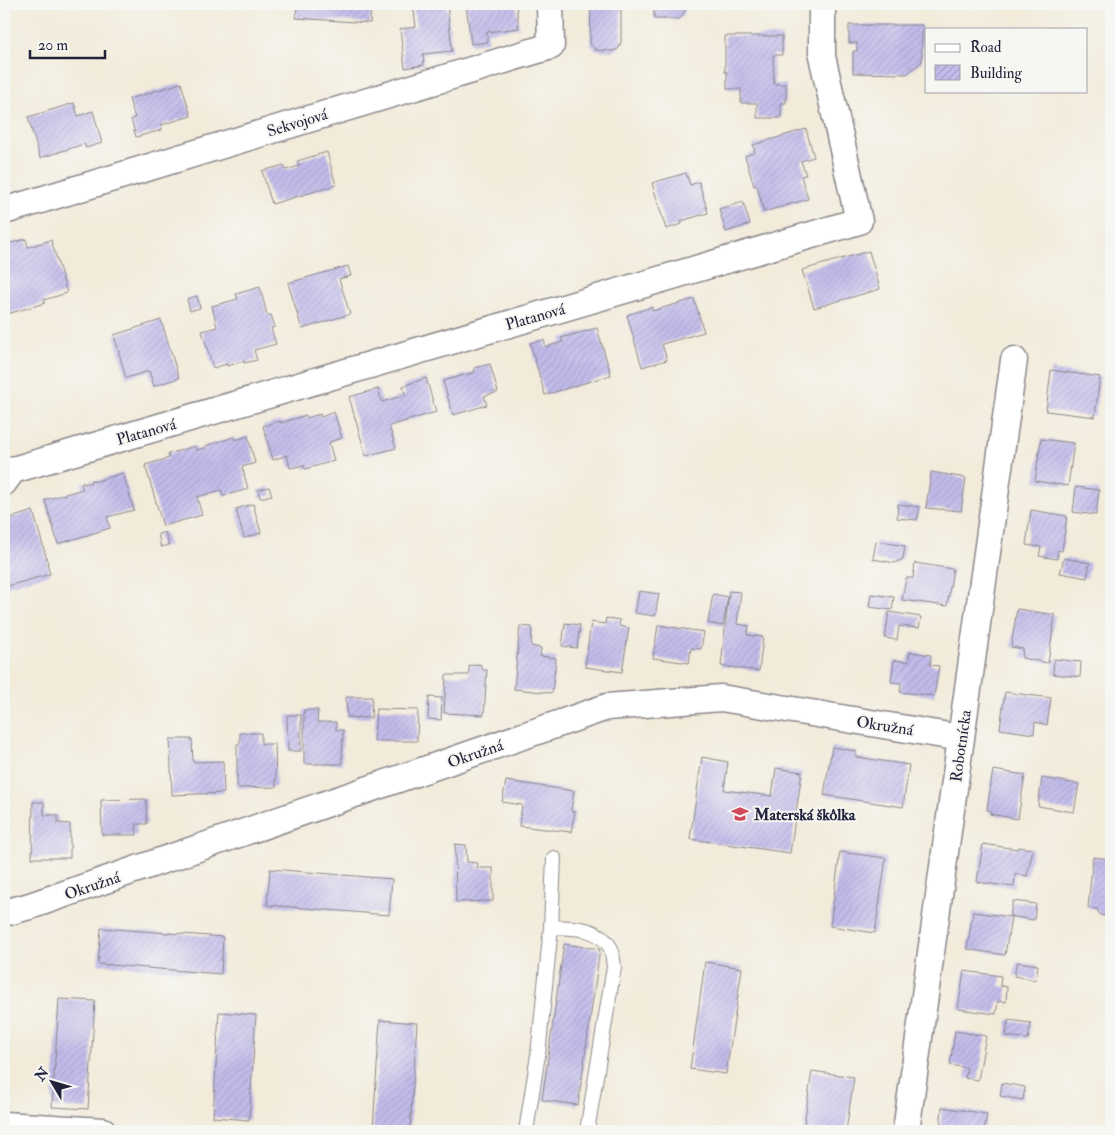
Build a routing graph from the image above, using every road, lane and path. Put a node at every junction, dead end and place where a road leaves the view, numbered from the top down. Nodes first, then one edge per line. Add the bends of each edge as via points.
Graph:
1 (550, 4) edge
2 (822, 4) edge
3 (4, 211) edge
4 (1014, 360) dead end
5 (4, 482) edge
6 (961, 738) junction
7 (554, 858) dead end
8 (4, 913) edge
9 (551, 927) junction
10 (4, 1125) edge
11 (103, 1131) edge
12 (526, 1131) edge
13 (587, 1131) edge
14 (906, 1131) edge

1 - 3 street, Sekvojová via 551,46
2 - 5 street, Platanová via 822,56 859,221 13,470
4 - 6 street, Robotnícka
6 - 8 street, Okružná via 721,698 608,707
6 - 14 street, Robotnícka
7 - 9 lane
9 - 12 lane via 538,1055
9 - 13 lane via 581,928 604,939 611,948 614,967
10 - 11 street

